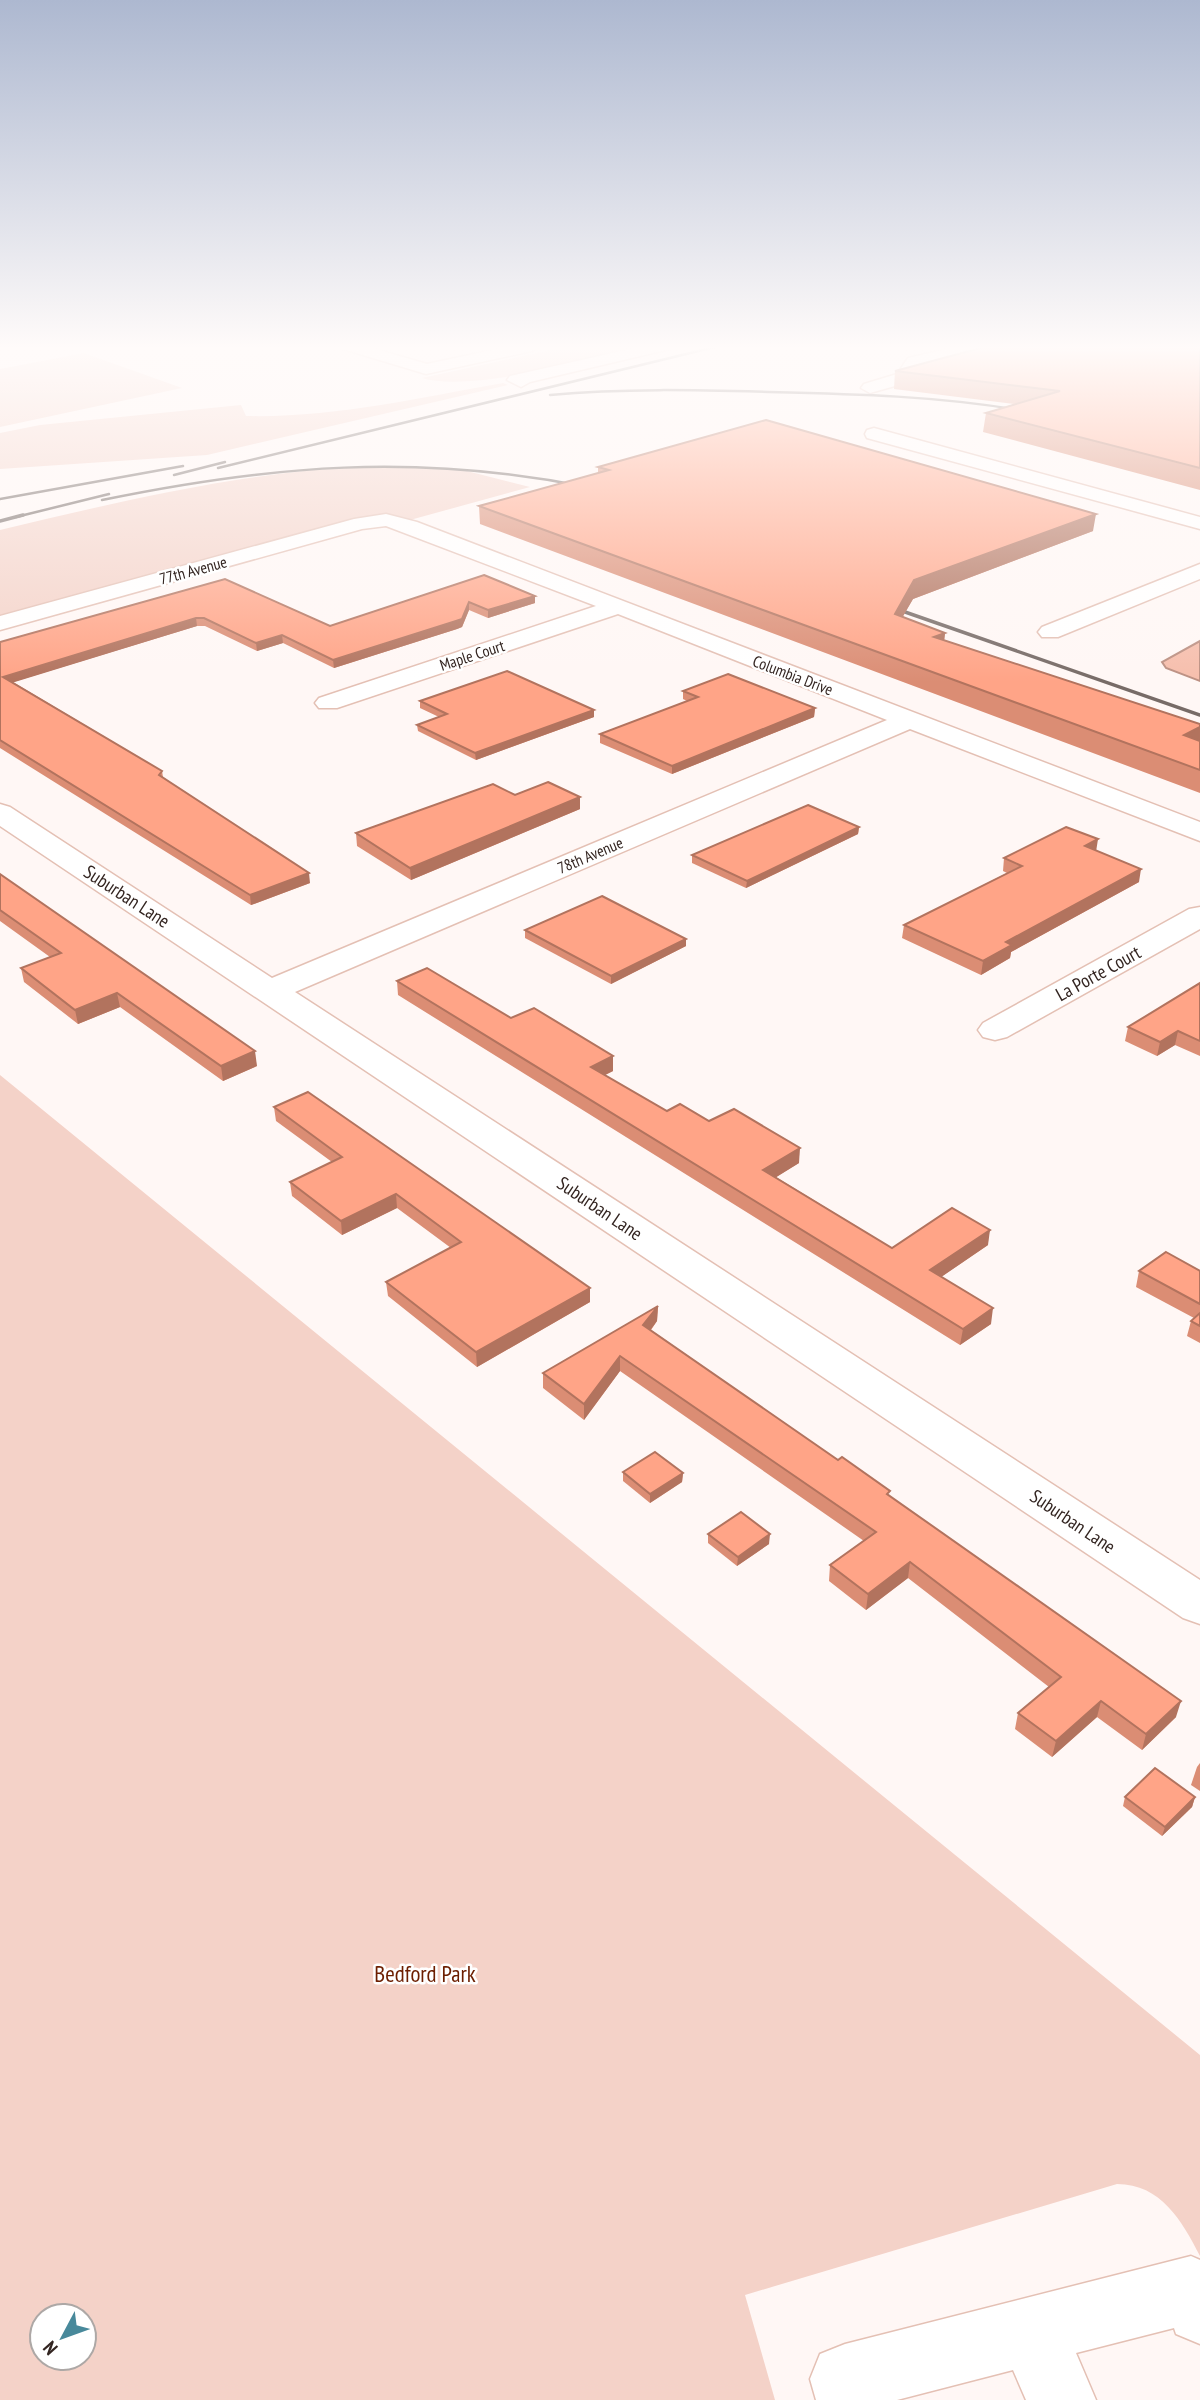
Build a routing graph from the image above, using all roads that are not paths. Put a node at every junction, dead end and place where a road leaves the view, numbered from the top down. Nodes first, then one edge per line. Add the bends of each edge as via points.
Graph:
1 (961, 458) edge
2 (386, 520) joint
3 (1200, 523) edge
4 (1200, 571) edge
5 (617, 607) junction
6 (0, 623) edge
7 (1050, 632) dead end
8 (328, 704) dead end
9 (909, 720) junction
10 (0, 813) edge
11 (1200, 832) edge
12 (1200, 916) edge
13 (271, 990) junction
14 (995, 1030) dead end
15 (1200, 1605) edge
16 (1195, 2300) edge
17 (1031, 2331) junction
18 (851, 2400) edge
19 (1061, 2400) edge

1 - 3 street via 1067,487 1049,494 1122,516 1142,508
2 - 5 street, Columbia Drive
2 - 6 street, 77th Avenue via 361,523
4 - 7 street
5 - 8 street, Maple Court
5 - 9 street, Columbia Drive
9 - 11 street, Columbia Drive
9 - 13 street, 78th Avenue
10 - 13 street, Suburban Lane
12 - 14 street, La Porte Court
13 - 15 street, Suburban Lane
16 - 17 street
17 - 18 street via 845,2379
17 - 19 street

